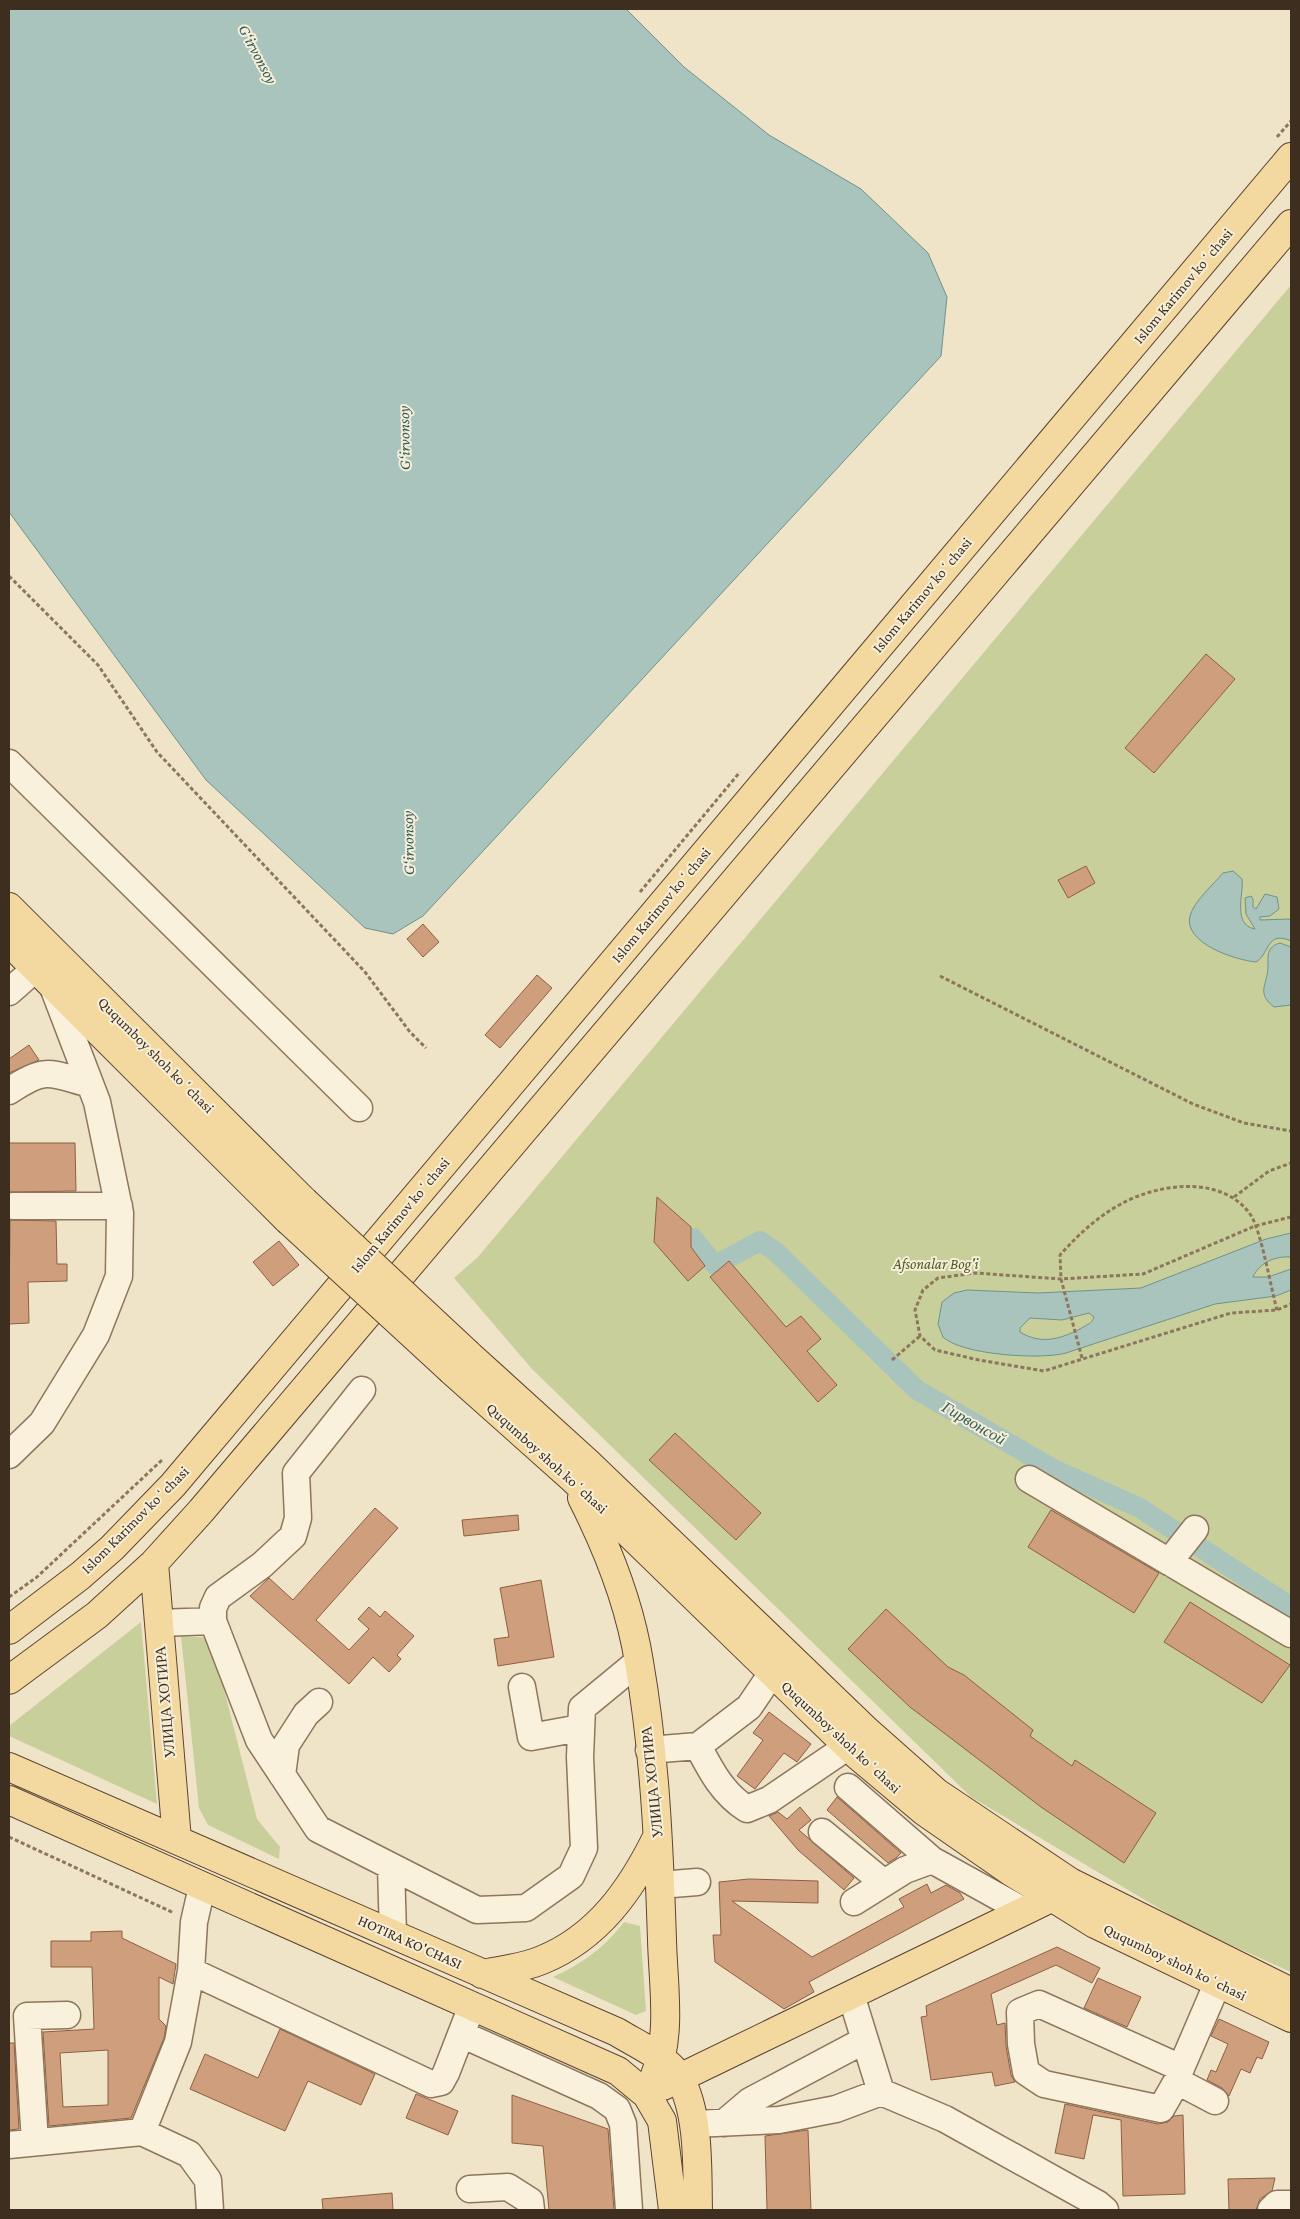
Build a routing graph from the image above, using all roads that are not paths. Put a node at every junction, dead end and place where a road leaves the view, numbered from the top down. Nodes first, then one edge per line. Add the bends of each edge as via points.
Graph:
1 (1291, 157) edge
2 (1291, 224) edge
3 (9, 763) edge
4 (9, 907) edge
5 (9, 942) edge
6 (44, 978) junction
7 (9, 992) edge
8 (90, 1084) junction
9 (9, 1091) edge
10 (359, 1108) dead end
11 (13, 1206) dead end
12 (119, 1206) junction
13 (296, 1211) junction
14 (460, 1362) junction
15 (362, 1390) dead end
16 (9, 1455) edge
17 (572, 1478) junction
18 (1029, 1479) dead end
19 (154, 1563) junction
20 (213, 1621) junction
21 (159, 1623) junction
22 (9, 1630) edge
23 (1291, 1634) edge
24 (639, 1661) junction
25 (772, 1673) junction
26 (9, 1680) edge
27 (522, 1687) dead end
28 (318, 1702) dead end
29 (580, 1728) junction
30 (698, 1746) junction
31 (849, 1747) junction
32 (649, 1750) junction
33 (9, 1767) edge
34 (282, 1775) junction
35 (848, 1787) dead end
36 (9, 1800) edge
37 (822, 1832) dead end
38 (659, 1834) junction
39 (177, 1840) junction
40 (932, 1860) junction
41 (391, 1866) junction
42 (697, 1882) dead end
43 (884, 1883) junction
44 (660, 1885) junction
45 (202, 1887) junction
46 (1061, 1890) junction
47 (854, 1902) dead end
48 (1024, 1911) junction
49 (393, 1934) junction
50 (191, 1971) junction
51 (482, 1974) junction
52 (1218, 1982) junction
53 (1291, 1992) edge
54 (851, 1995) junction
55 (472, 2006) junction
56 (67, 2015) dead end
57 (1291, 2018) edge
58 (461, 2034) junction
59 (865, 2040) junction
60 (670, 2069) junction
61 (1179, 2075) junction
62 (880, 2092) junction
63 (647, 2095) junction
64 (1215, 2101) dead end
65 (724, 2123) junction
66 (694, 2124) junction
67 (142, 2132) junction
68 (35, 2142) junction
69 (9, 2145) edge
70 (470, 2188) dead end
71 (1291, 2204) edge
72 (210, 2210) edge
73 (531, 2210) edge
74 (629, 2210) edge
75 (673, 2210) edge
76 (698, 2210) edge
77 (1105, 2210) edge
78 (1272, 2210) edge

1 - 22 main road, Islom Karimov koʻchasi via 1016,468 173,1485 112,1548
2 - 19 main road
3 - 10 street
4 - 13 main road, Ququmboy shoh koʻchasi
5 - 6 main road, Ququmboy shoh koʻchasi
6 - 7 street
6 - 8 street
6 - 13 main road, Ququmboy shoh koʻchasi
8 - 9 street via 41,1073
8 - 12 street via 98,1102
11 - 12 street
12 - 16 street via 119,1276 96,1335 42,1423
13 - 14 main road, bridge
14 - 17 main road, Ququmboy shoh koʻchasi
14 - 46 main road, Ququmboy shoh koʻchasi via 587,1462 867,1731 930,1786
15 - 20 street via 296,1473 298,1518 293,1536 218,1597 213,1608
17 - 24 main road, УЛИЦА ХОТИРА via 599,1532 616,1576
17 - 25 main road, Ququmboy shoh koʻchasi
18 - 23 street via 1181,1547
19 - 21 main road, УЛИЦА ХОТИРА
19 - 26 main road via 97,1615
20 - 21 street
20 - 34 street via 259,1740
21 - 39 main road, УЛИЦА ХОТИРА
24 - 29 street via 582,1708
24 - 32 main road, УЛИЦА ХОТИРА
25 - 30 street via 749,1707
25 - 31 main road, Ququmboy shoh koʻchasi
27 - 29 street via 532,1737
28 - 34 street via 286,1745
29 - 41 street via 584,1848 566,1880 526,1908 477,1910
30 - 31 street via 715,1777 733,1800 748,1809 769,1800
30 - 32 street
31 - 46 main road, Ququmboy shoh koʻchasi via 925,1812
32 - 38 main road, УЛИЦА ХОТИРА
33 - 39 main road, HOTIRA KO'CHASI
34 - 41 street via 318,1829
35 - 40 street
36 - 45 main road
37 - 43 street
38 - 44 main road, УЛИЦА ХОТИРА
38 - 51 main road via 624,1895 588,1932 541,1960
39 - 49 main road, HOTIRA KO'CHASI
40 - 43 street via 905,1870
40 - 48 street
41 - 49 street
42 - 44 street
43 - 47 street
44 - 60 main road, УЛИЦА ХОТИРА via 664,2020
45 - 50 street via 194,1922
45 - 55 main road
46 - 48 main road
46 - 52 main road, Ququmboy shoh koʻchasi via 1095,1924
46 - 53 main road, Ququmboy shoh koʻchasi
48 - 54 main road
49 - 51 main road, HOTIRA KO'CHASI
50 - 58 street via 431,2084 441,2082
50 - 67 street via 178,2042
51 - 60 main road, HOTIRA KO'CHASI via 617,2032
52 - 57 main road, Ququmboy shoh koʻchasi
52 - 61 street
54 - 59 street
54 - 60 main road
55 - 58 street
55 - 63 main road via 618,2071
56 - 68 street via 28,2016
58 - 74 street via 599,2096 617,2109 625,2137
59 - 62 street
59 - 65 street via 750,2101
60 - 63 main road
60 - 66 main road
61 - 61 street via 1039,2004 1020,2012 1026,2072 1044,2084 1161,2110
61 - 64 street
62 - 65 street via 836,2109 788,2118
62 - 77 street via 945,2119
63 - 75 main road via 662,2120
65 - 66 street
66 - 76 main road
67 - 68 street
67 - 72 street via 189,2154 208,2180
68 - 69 street
70 - 73 street via 508,2187 530,2201
71 - 78 street via 1277,2204

